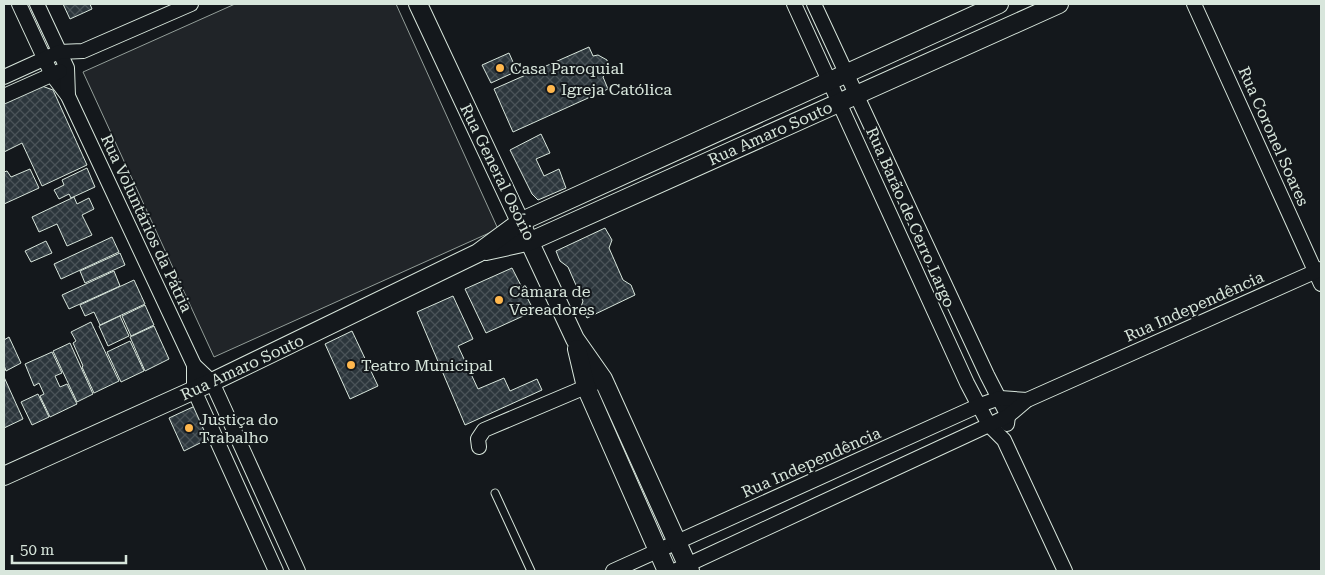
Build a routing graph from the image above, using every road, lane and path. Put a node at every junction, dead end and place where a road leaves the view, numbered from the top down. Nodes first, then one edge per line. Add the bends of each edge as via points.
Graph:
1 (19, 4) edge
2 (38, 4) edge
3 (191, 4) edge
4 (794, 4) edge
5 (814, 4) edge
6 (999, 4) edge
7 (1059, 4) edge
8 (1194, 4) edge
9 (419, 5) edge
10 (83, 51) junction
11 (59, 52) junction
12 (45, 59) junction
13 (67, 68) junction
14 (846, 74) junction
15 (52, 75) junction
16 (4, 77) edge
17 (829, 81) junction
18 (856, 94) junction
19 (4, 96) edge
20 (68, 96) junction
21 (840, 102) junction
22 (903, 195) junction
23 (886, 203) junction
24 (520, 222) junction
25 (531, 241) junction
26 (478, 253) junction
27 (1319, 275) edge
28 (575, 339) junction
29 (972, 343) junction
30 (953, 352) junction
31 (194, 365) junction
32 (603, 379) junction
33 (212, 382) junction
34 (586, 386) junction
35 (194, 390) junction
36 (1000, 398) junction
37 (1027, 400) junction
38 (980, 405) junction
39 (1008, 416) junction
40 (990, 425) junction
41 (1004, 440) junction
42 (479, 447) dead end
43 (4, 476) edge
44 (495, 493) dead end
45 (784, 494) junction
46 (263, 495) junction
47 (245, 504) junction
48 (795, 516) junction
49 (677, 542) junction
50 (658, 551) junction
51 (684, 569) edge
52 (276, 571) edge
53 (298, 571) edge
54 (531, 571) edge
55 (613, 571) edge
56 (667, 571) edge
57 (1065, 571) edge

1 - 12 street, Rua Voluntários da Pátria
2 - 11 street, Rua Voluntários da Pátria
3 - 10 street
4 - 17 street, Rua Barão de Cerro Largo
5 - 14 street, Rua Barão de Cerro Largo
6 - 14 street, Rua Amaro Souto
7 - 18 street, Rua Amaro Souto
8 - 27 street, Rua Coronel Soares
9 - 24 street, Rua General Osório
10 - 11 street
10 - 13 street
11 - 12 street
11 - 13 street, Rua Voluntários da Pátria
12 - 15 street, Rua Voluntários da Pátria
12 - 16 street
13 - 15 street
13 - 20 street, Rua Voluntários da Pátria
14 - 17 street, Rua Amaro Souto
14 - 18 street, Rua Barão de Cerro Largo
15 - 19 street
15 - 20 street, Rua Voluntários da Pátria
17 - 21 street, Rua Barão de Cerro Largo
17 - 24 street, Rua Amaro Souto
18 - 21 street, Rua Amaro Souto
18 - 22 street, Rua Barão de Cerro Largo
20 - 31 street, Rua Voluntários da Pátria
21 - 23 street, Rua Barão de Cerro Largo
21 - 25 street, Rua Amaro Souto
22 - 23 street
22 - 29 street, Rua Barão de Cerro Largo
23 - 30 street, Rua Barão de Cerro Largo
24 - 25 street, Rua General Osório
24 - 26 street, Rua Amaro Souto
25 - 26 street, Rua Amaro Souto
25 - 28 street, Rua General Osório
26 - 33 street, Rua Amaro Souto
27 - 37 street, Rua Independência
28 - 32 street, Rua General Osório
28 - 34 street, Rua General Osório
29 - 30 street
29 - 36 street, Rua Barão de Cerro Largo
30 - 38 street, Rua Barão de Cerro Largo
31 - 33 street, Rua Voluntários da Pátria
31 - 35 street, Rua Voluntários da Pátria
32 - 34 street
32 - 49 street, Rua General Osório
33 - 35 street, Rua Amaro Souto
33 - 46 street, Rua Voluntários da Pátria
34 - 42 street via 484,430 478,439
34 - 50 street, Rua General Osório
35 - 43 street, Rua Amaro Souto
35 - 47 street, Rua Voluntários da Pátria
36 - 37 street, Rua Independência
36 - 38 street, Rua Independência
36 - 39 street, Rua Barão de Cerro Largo
37 - 39 street, Rua Independência
38 - 40 street, Rua Barão de Cerro Largo
38 - 45 street, Rua Independência
39 - 40 street, Rua Independência
39 - 41 street
40 - 41 street, Rua Barão de Cerro Largo
40 - 48 street, Rua Independência
41 - 57 street, Rua Barão de Cerro Largo
44 - 54 lane
45 - 48 street
45 - 49 street, Rua Independência
46 - 47 street
46 - 53 street, Rua Voluntários da Pátria
47 - 52 street, Rua Voluntários da Pátria
48 - 51 street, Rua Independência
49 - 50 street, Rua Independência
49 - 51 street, Rua General Osório
50 - 55 street, Rua Independência
50 - 56 street, Rua General Osório

